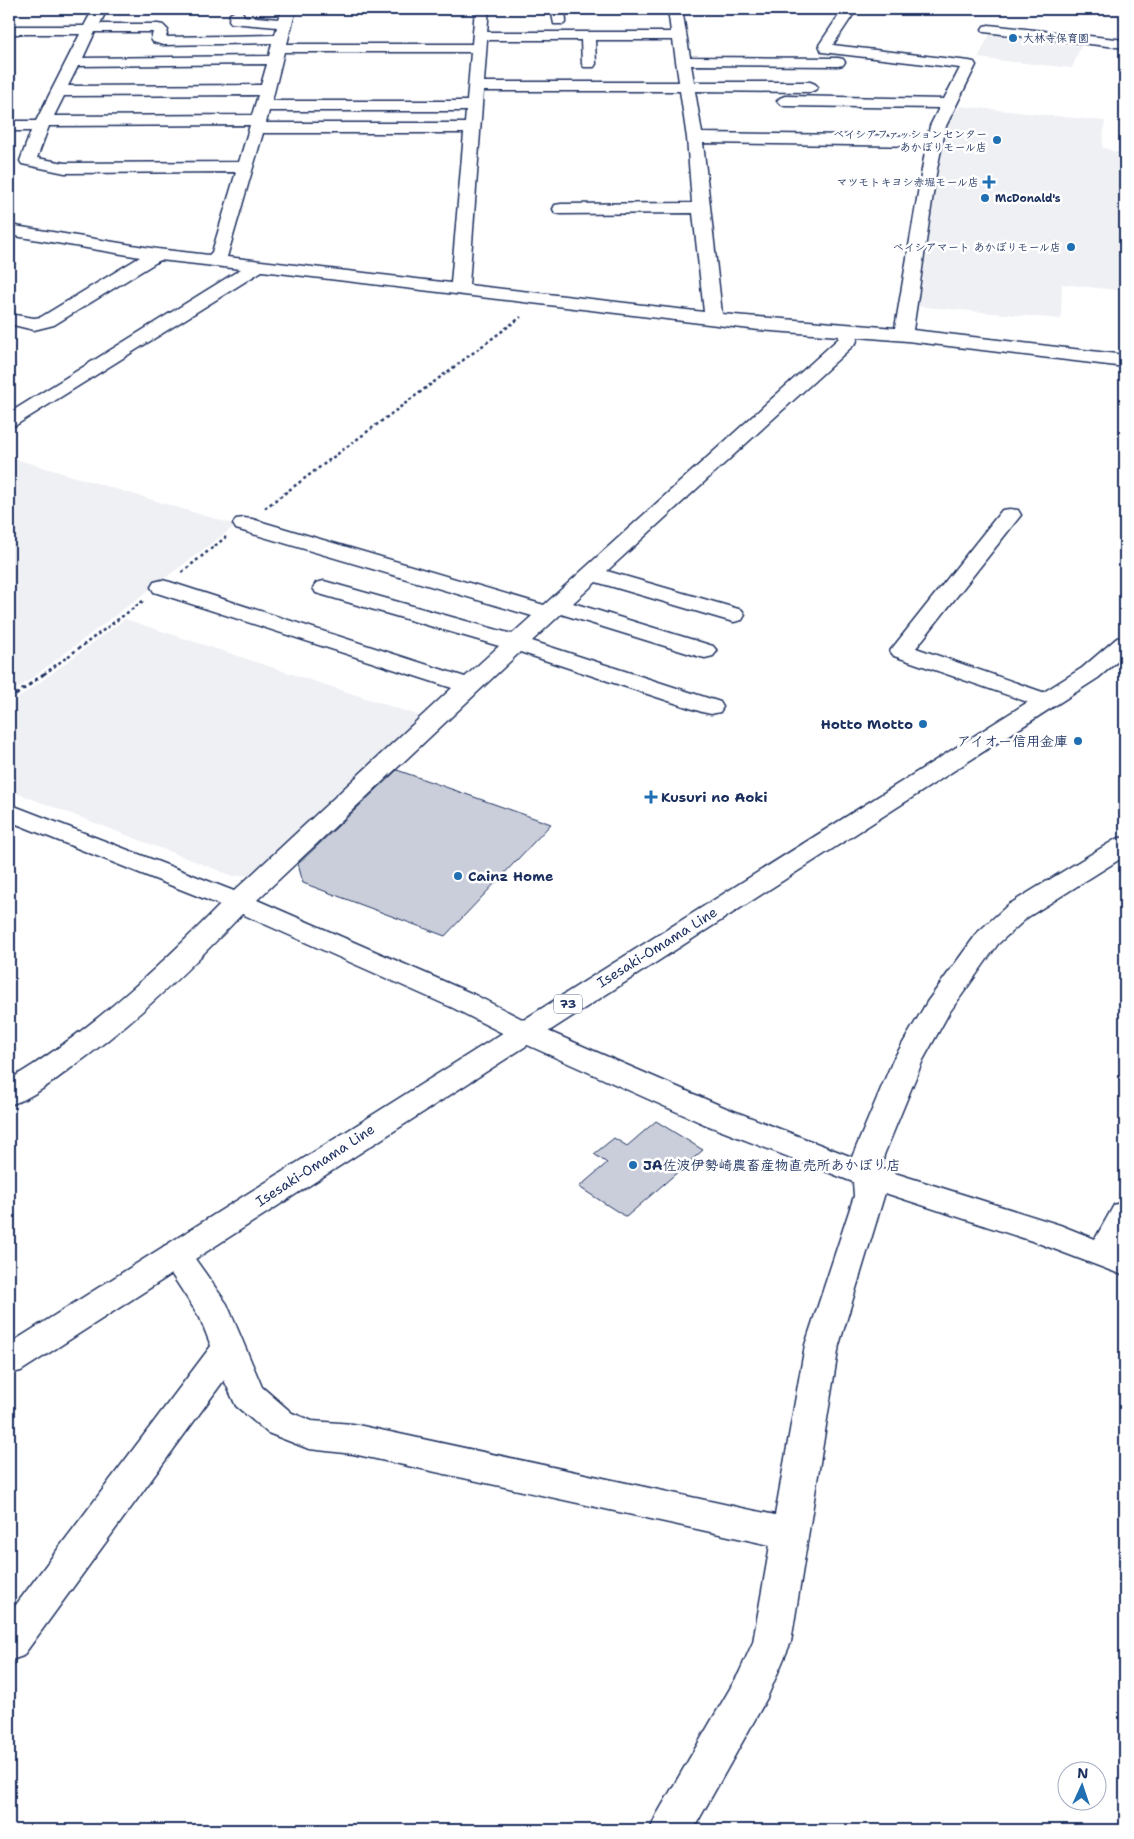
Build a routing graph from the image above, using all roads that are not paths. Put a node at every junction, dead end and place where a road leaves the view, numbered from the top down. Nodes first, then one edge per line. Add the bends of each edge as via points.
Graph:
1 (100, 9) edge
2 (850, 9) edge
3 (237, 14) dead end
4 (997, 15) dead end
5 (287, 16) edge
6 (674, 22) edge
7 (482, 27) edge
8 (90, 29) junction
9 (989, 29) junction
10 (9, 30) edge
11 (588, 36) junction
12 (1125, 44) edge
13 (278, 49) junction
14 (683, 61) junction
15 (74, 62) junction
16 (838, 62) dead end
17 (589, 64) dead end
18 (969, 64) junction
19 (476, 86) junction
20 (810, 88) dead end
21 (267, 90) junction
22 (59, 91) junction
23 (688, 93) junction
24 (949, 104) junction
25 (474, 106) junction
26 (260, 118) junction
27 (42, 124) junction
28 (9, 126) edge
29 (473, 128) junction
30 (695, 138) junction
31 (935, 141) junction
32 (232, 150) dead end
33 (251, 150) junction
34 (30, 151) junction
35 (59, 151) dead end
36 (246, 167) junction
37 (702, 208) junction
38 (561, 209) dead end
39 (9, 230) edge
40 (157, 254) junction
41 (212, 260) junction
42 (258, 266) junction
43 (458, 289) junction
44 (712, 318) junction
45 (9, 319) edge
46 (848, 332) junction
47 (906, 335) junction
48 (1125, 361) edge
49 (9, 421) edge
50 (1010, 515) dead end
51 (244, 524) road end
52 (592, 574) junction
53 (162, 587) road end
54 (324, 588) dead end
55 (553, 610) junction
56 (734, 615) dead end
57 (516, 643) junction
58 (705, 652) dead end
59 (1121, 653) edge
60 (469, 686) junction
61 (1045, 701) junction
62 (711, 707) dead end
63 (9, 812) edge
64 (1125, 845) edge
65 (238, 902) junction
66 (524, 1032) junction
67 (9, 1094) edge
68 (868, 1176) junction
69 (1125, 1213) edge
70 (175, 1254) junction
71 (1114, 1259) edge
72 (229, 1348) junction
73 (9, 1361) edge
74 (791, 1534) junction
75 (9, 1644) edge
76 (671, 1830) edge

1 - 8 street
2 - 18 street via 826,45 827,49
3 - 5 street via 236,20
4 - 9 street
5 - 13 street
6 - 11 street
6 - 14 street
7 - 11 street
7 - 13 street
7 - 19 street
8 - 10 street
8 - 13 street via 158,28 161,30 158,39 163,41
8 - 15 street
9 - 12 street
9 - 18 street
11 - 17 street
13 - 15 street
13 - 21 street
14 - 16 street
14 - 23 street
15 - 22 street
18 - 24 street
19 - 23 street
19 - 25 street
20 - 23 street
21 - 22 street
21 - 26 street
22 - 27 street
23 - 24 street
23 - 30 street
24 - 31 street via 938,126
25 - 26 street
25 - 29 street
26 - 27 street
26 - 29 street
26 - 33 street
27 - 28 street
27 - 34 street
29 - 43 street
30 - 31 street
30 - 37 street
31 - 47 street via 904,330
32 - 33 street
33 - 36 street
34 - 35 street
34 - 36 street via 28,161 66,168
36 - 41 street via 220,254
37 - 38 street
37 - 44 street via 714,310
39 - 40 street
40 - 41 street
40 - 45 street via 47,321 34,324
41 - 42 street
42 - 43 street
42 - 49 street
43 - 44 street
44 - 46 street
46 - 47 street
46 - 52 street via 849,339
47 - 48 street
50 - 61 street via 902,651
51 - 55 street
52 - 55 street
52 - 56 street
53 - 60 street
54 - 57 street
55 - 57 street
55 - 58 street
57 - 60 street
57 - 62 street
59 - 61 street, Isesaki-Omama Line / 73
60 - 65 street
61 - 66 street, Isesaki-Omama Line / 73
63 - 65 street
64 - 68 street via 1018,911 988,938 937,1008 908,1060 868,1155
65 - 66 street via 463,1001
65 - 67 street via 172,970 95,1037
66 - 68 street via 715,1116
66 - 70 street, Isesaki-Omama Line / 73
68 - 71 street via 1049,1234
68 - 74 street via 870,1196 820,1353
69 - 71 street
70 - 72 street via 215,1313
70 - 73 street, Isesaki-Omama Line / 73
72 - 74 street via 248,1396 280,1422 309,1435 353,1439
72 - 75 street
74 - 76 street via 778,1617 766,1659

